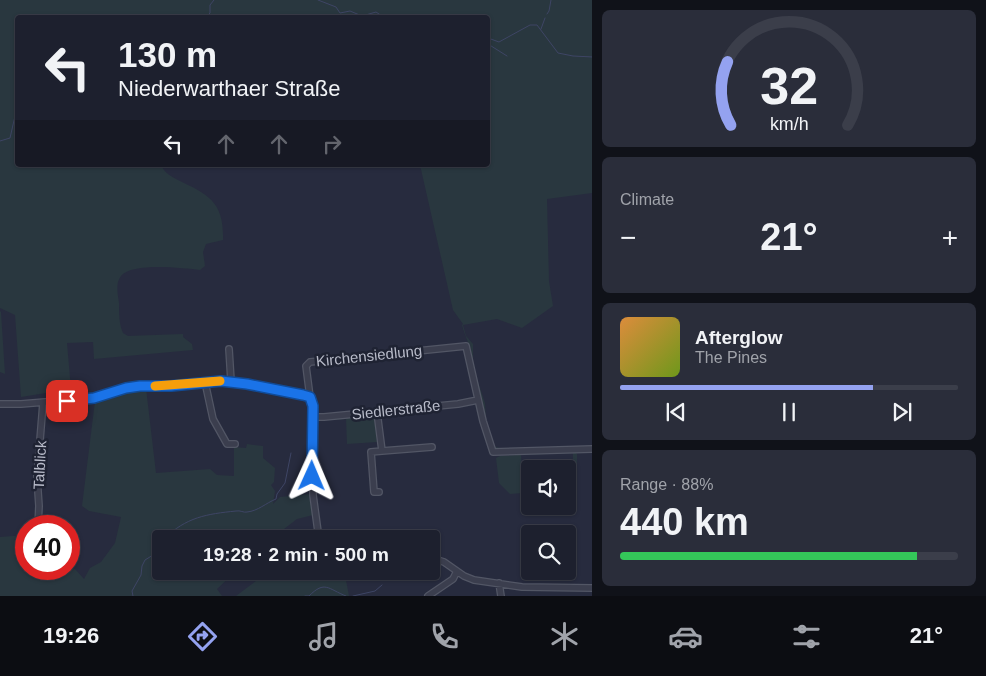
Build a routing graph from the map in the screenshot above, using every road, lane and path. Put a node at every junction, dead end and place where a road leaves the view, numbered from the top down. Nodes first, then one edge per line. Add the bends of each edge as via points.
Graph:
1 (228, 349) dead end
2 (231, 381) junction
3 (205, 382) junction
4 (310, 397) junction
5 (478, 400) junction
6 (43, 403) junction
7 (0, 404) edge
8 (377, 412) junction
9 (313, 417) junction
10 (235, 444) dead end
11 (432, 447) dead end
12 (592, 449) edge
13 (382, 451) junction
14 (379, 492) dead end
15 (39, 515) edge
16 (318, 530) edge
17 (440, 561) edge
18 (457, 571) junction
19 (499, 583) junction
20 (508, 584) junction
21 (592, 588) edge
22 (501, 594) edge
23 (428, 596) edge

1 - 2 street
2 - 3 street
2 - 4 street
3 - 6 street via 140,386 94,398
3 - 10 street via 214,422 227,444
4 - 5 street, Kirchensiedlung via 306,366 310,362 466,346
4 - 9 street
5 - 8 street, Siedlerstraße
5 - 12 street via 493,452
6 - 7 street
6 - 15 street, Talblick via 37,477
8 - 9 street, Siedlerstraße
8 - 13 street
9 - 16 street via 313,495
11 - 13 street
13 - 14 street via 372,452 374,492
17 - 18 street
18 - 19 street via 474,580
18 - 23 street via 453,579
19 - 20 street
19 - 22 street
20 - 21 street
20 - 22 street

